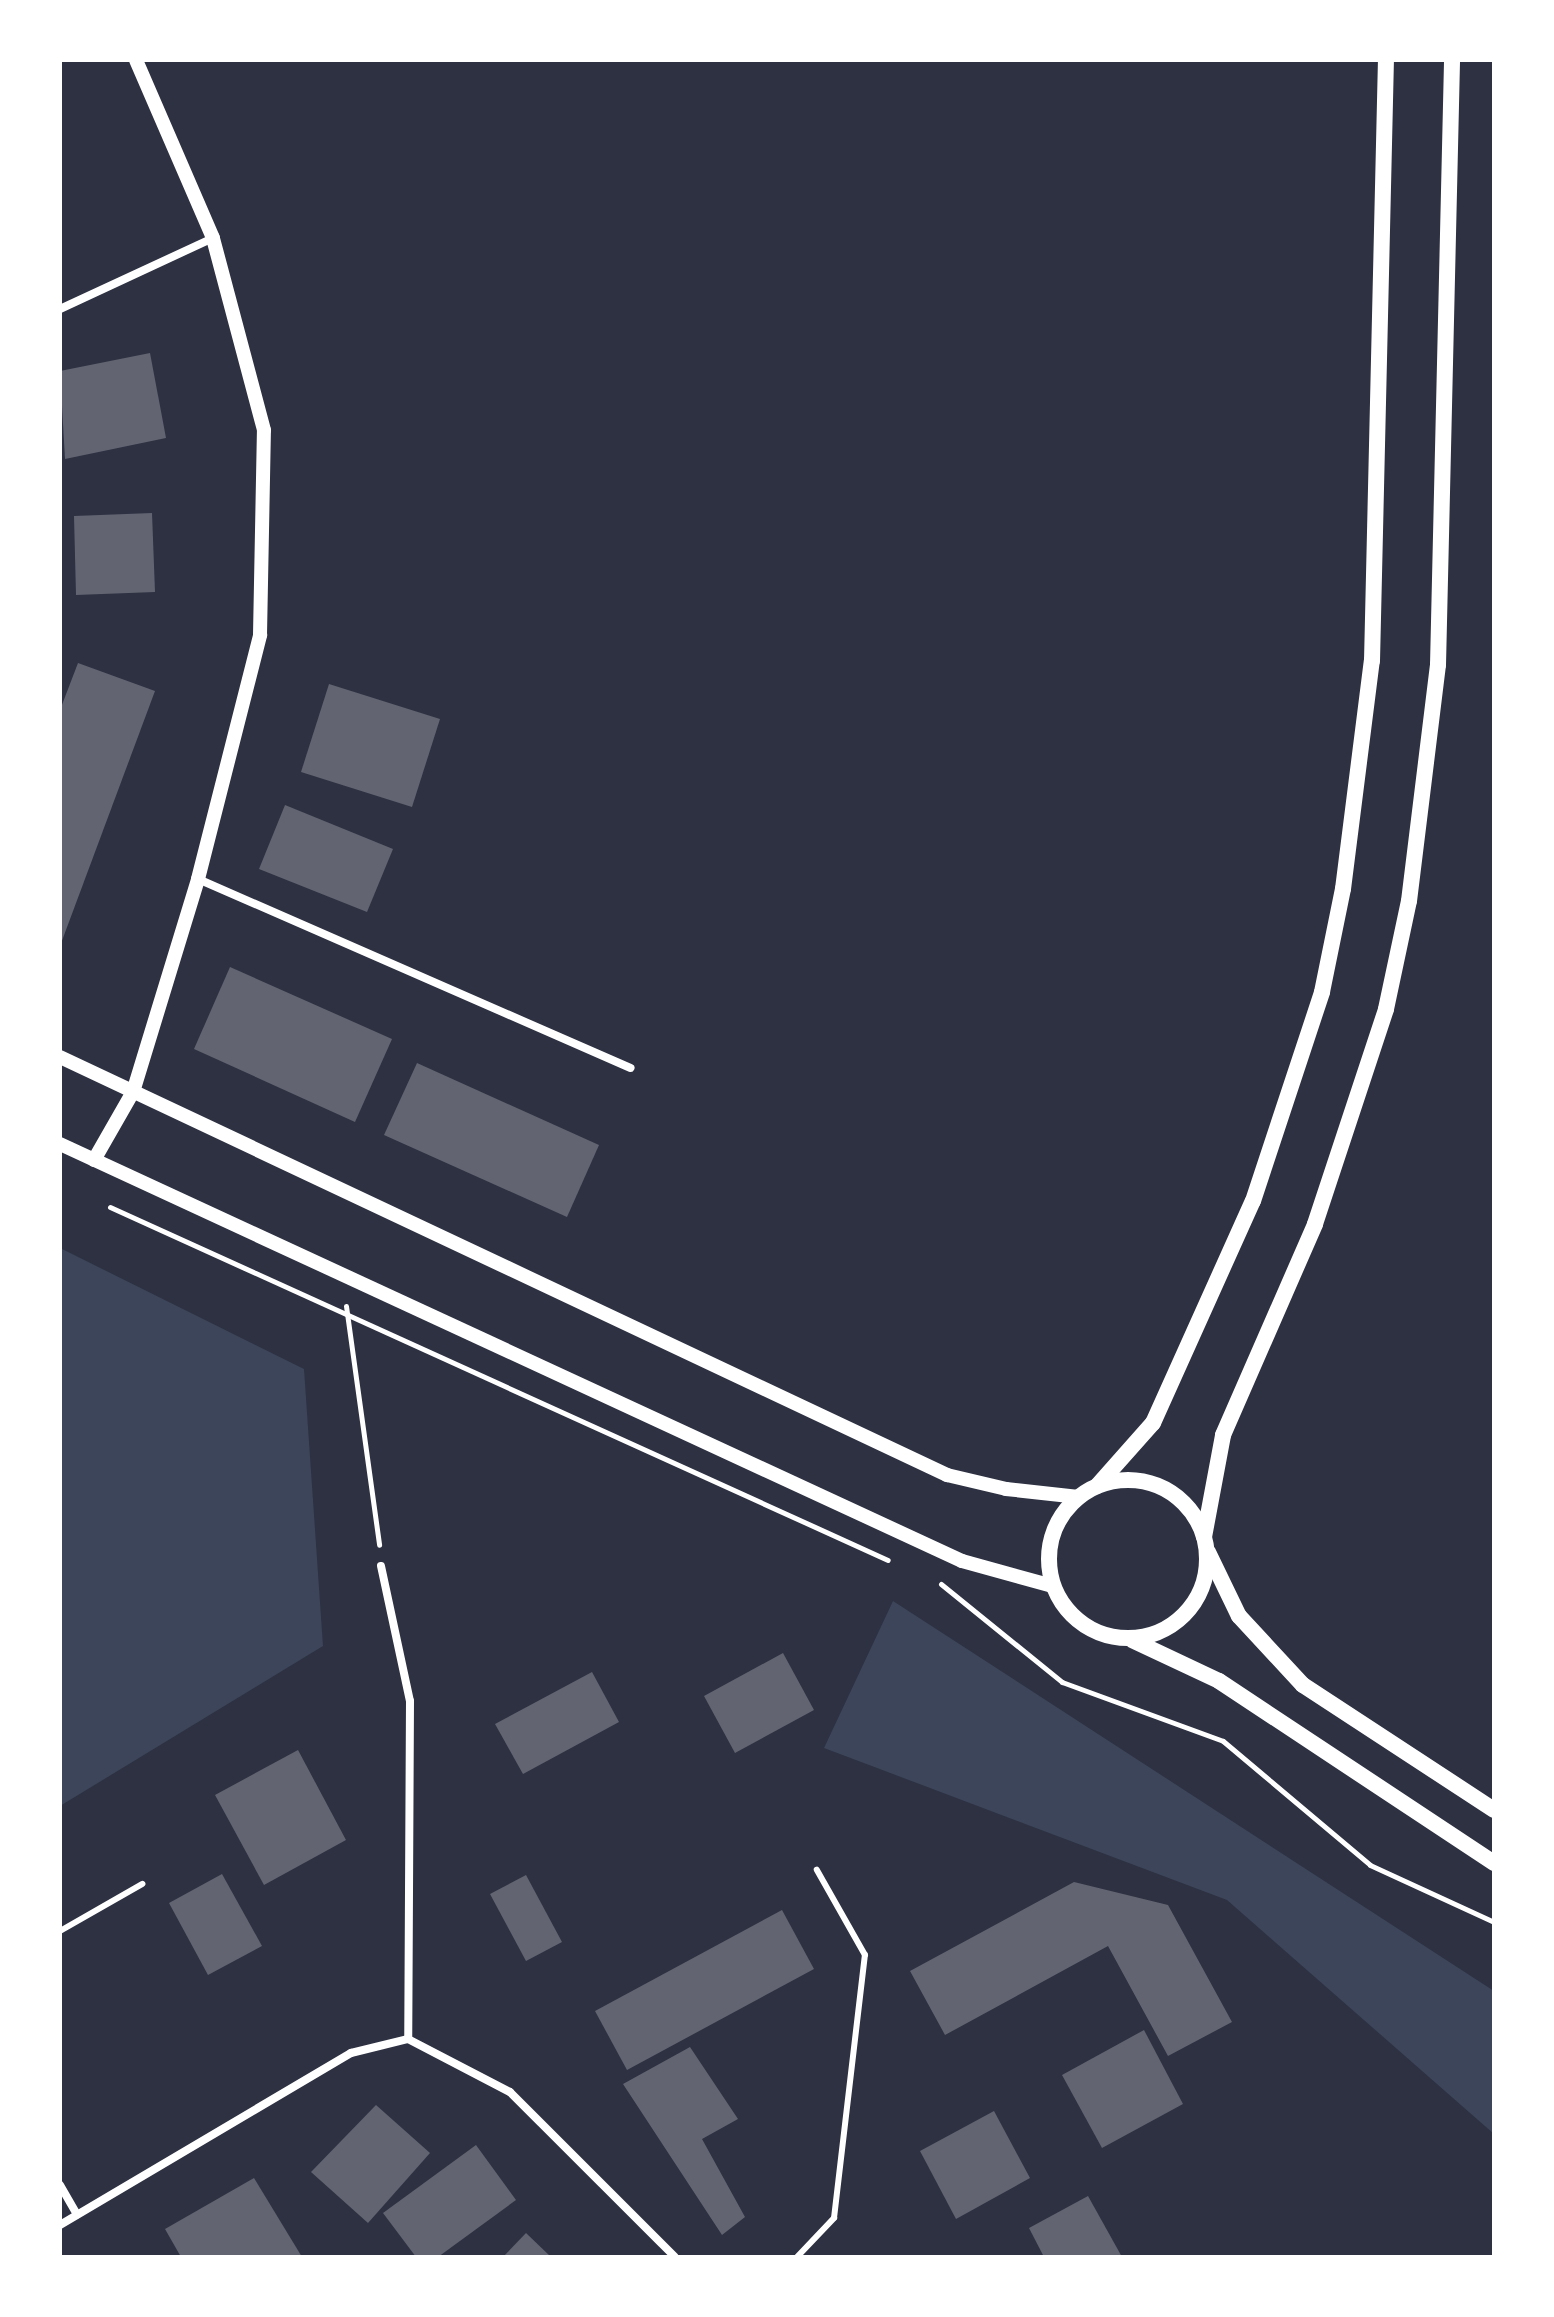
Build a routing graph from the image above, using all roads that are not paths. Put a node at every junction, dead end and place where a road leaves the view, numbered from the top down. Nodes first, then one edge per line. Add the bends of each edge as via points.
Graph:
1 (136, 60) edge
2 (1386, 60) edge
3 (1452, 60) edge
4 (213, 238) junction
5 (60, 309) edge
6 (198, 879) junction
7 (60, 1057) edge
8 (630, 1068) dead end
9 (133, 1092) junction
10 (60, 1144) edge
11 (94, 1160) junction
12 (1097, 1486) junction
13 (1079, 1497) junction
14 (1205, 1543) junction
15 (381, 1566) road end
16 (1052, 1586) junction
17 (1130, 1639) junction
18 (1494, 1810) edge
19 (1494, 1863) edge
20 (817, 1870) dead end
21 (142, 1884) dead end
22 (60, 1931) edge
23 (408, 2039) junction
24 (60, 2185) edge
25 (77, 2215) junction
26 (60, 2225) edge
27 (675, 2257) edge
28 (797, 2257) edge

1 - 4 street
2 - 12 main road via 1372,661 1343,889 1322,992 1248,1214 1153,1423
3 - 14 main road via 1438,665 1409,901 1386,1009 1315,1224 1223,1435
4 - 5 street
4 - 6 street via 264,430 260,635
6 - 8 street
6 - 9 street
7 - 9 street
9 - 11 street
9 - 13 street via 947,1475 1006,1489
10 - 11 street
11 - 16 street via 962,1561
12 - 13 main road
12 - 14 main road via 1140,1481 1161,1487 1180,1499
13 - 16 main road via 1051,1537
14 - 17 main road via 1206,1576 1196,1601 1156,1634
14 - 18 main road via 1239,1616 1303,1685
15 - 23 street via 410,1701
16 - 17 main road via 1082,1625 1105,1636
17 - 19 main road via 1219,1681
20 - 28 lane via 865,1955 834,2218
21 - 22 lane
23 - 25 street via 351,2053
23 - 27 street via 510,2092
24 - 25 street
25 - 26 street

